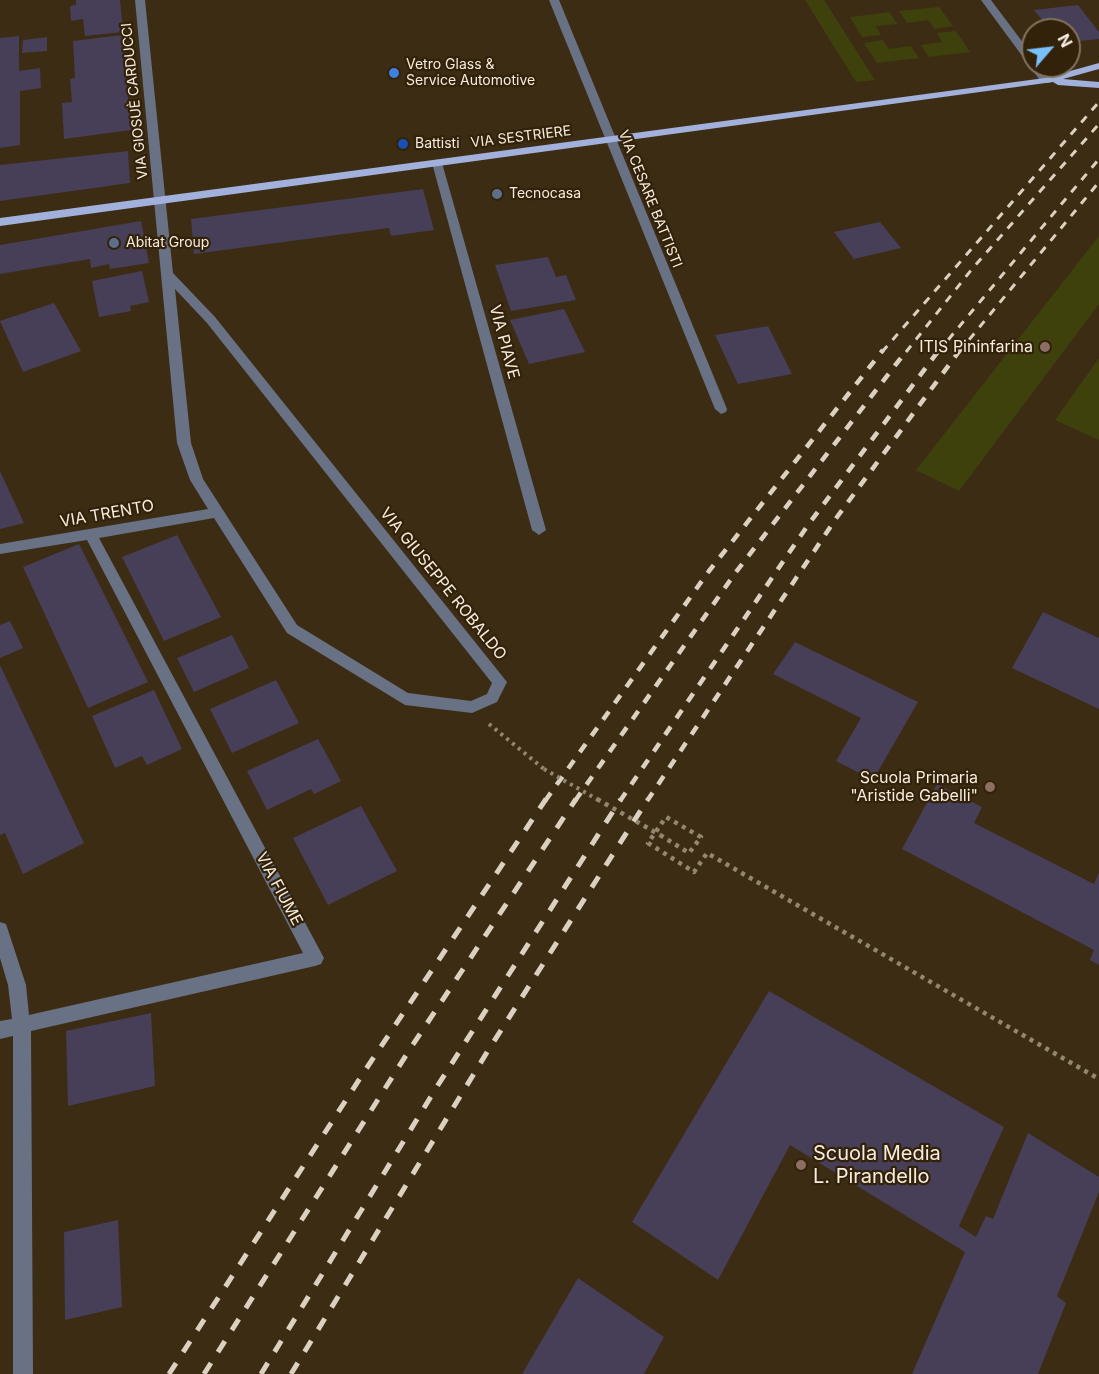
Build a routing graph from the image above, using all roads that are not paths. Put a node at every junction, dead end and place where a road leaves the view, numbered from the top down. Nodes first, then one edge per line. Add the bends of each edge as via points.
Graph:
1 (140, 0) edge
2 (554, 0) edge
3 (986, 0) edge
4 (1021, 47) edge
5 (1099, 66) edge
6 (1044, 78) edge
7 (1046, 81) junction
8 (1099, 85) edge
9 (609, 141) junction
10 (437, 164) junction
11 (160, 199) junction
12 (0, 222) edge
13 (168, 275) junction
14 (721, 409) dead end
15 (219, 512) junction
16 (539, 530) dead end
17 (92, 535) junction
18 (0, 549) edge
19 (0, 930) edge
20 (22, 1026) junction
21 (0, 1030) edge
22 (23, 1374) edge

1 - 11 street, VIA GIOSUÈ CARDUCCI
2 - 9 street, VIA CESARE BATTISTI
3 - 4 street
5 - 7 main road, VIA SESTRIERE
6 - 7 street
7 - 8 main road, VIA SESTRIERE
7 - 9 main road, VIA SESTRIERE
9 - 10 main road, VIA SESTRIERE
9 - 14 street, VIA CESARE BATTISTI
10 - 11 main road, VIA SESTRIERE
10 - 16 street, VIA PIAVE
11 - 12 main road, VIA SESTRIERE
11 - 13 street, VIA GIUSEPPE ROBALDO
13 - 15 street, VIA GIUSEPPE ROBALDO via 184,443 197,480
13 - 15 street, VIA GIUSEPPE ROBALDO via 211,320 500,682 492,699 472,706 405,699 292,629
15 - 17 street, VIA TRENTO
17 - 18 street, VIA TRENTO
17 - 20 street, VIA FIUME via 315,958
19 - 20 street via 17,985
20 - 21 street, VIA FIUME
20 - 22 street

